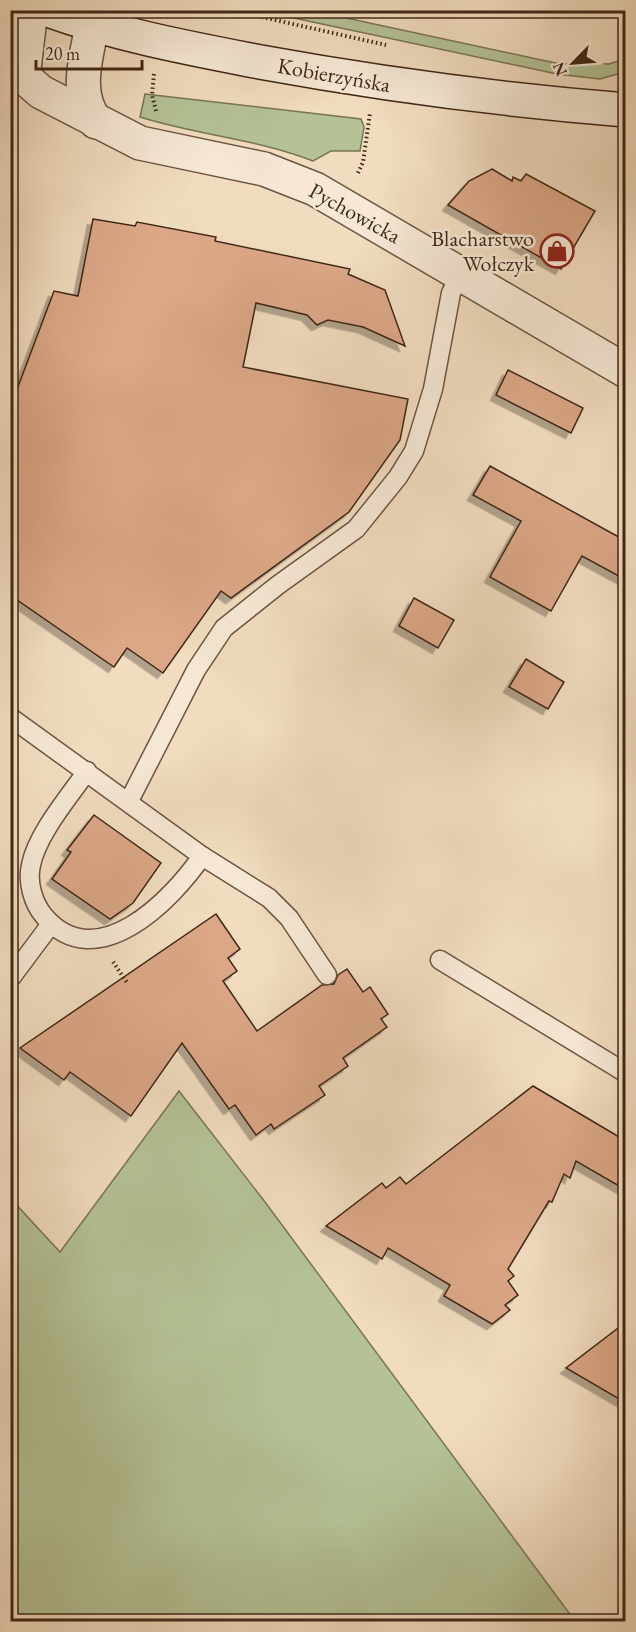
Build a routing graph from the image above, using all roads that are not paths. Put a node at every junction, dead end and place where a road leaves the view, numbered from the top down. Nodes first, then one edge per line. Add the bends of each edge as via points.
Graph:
1 (31, 10) edge
2 (48, 10) edge
3 (93, 18) edge
4 (626, 111) edge
5 (96, 122) junction
6 (461, 272) junction
7 (626, 370) edge
8 (10, 717) edge
9 (87, 771) junction
10 (129, 801) junction
11 (202, 856) junction
12 (51, 924) junction
13 (440, 960) dead end
14 (327, 975) dead end
15 (10, 979) edge
16 (626, 1073) edge

1 - 5 street, Pychowicka via 26,79 41,92
2 - 3 street, Kobierzyńska
3 - 4 street, Kobierzyńska via 166,45 419,89
3 - 5 street via 82,90
5 - 6 street, Pychowicka via 140,143 287,176
6 - 7 street, Pychowicka
6 - 10 lane via 451,293 433,389 414,451 398,477 356,529 224,628 207,651
8 - 9 lane
9 - 10 lane
9 - 12 lane via 41,840 31,864 29,882 38,908
10 - 11 lane
11 - 12 lane via 169,898 111,936 89,939
11 - 14 lane via 269,898 289,918
12 - 15 lane
13 - 16 lane

